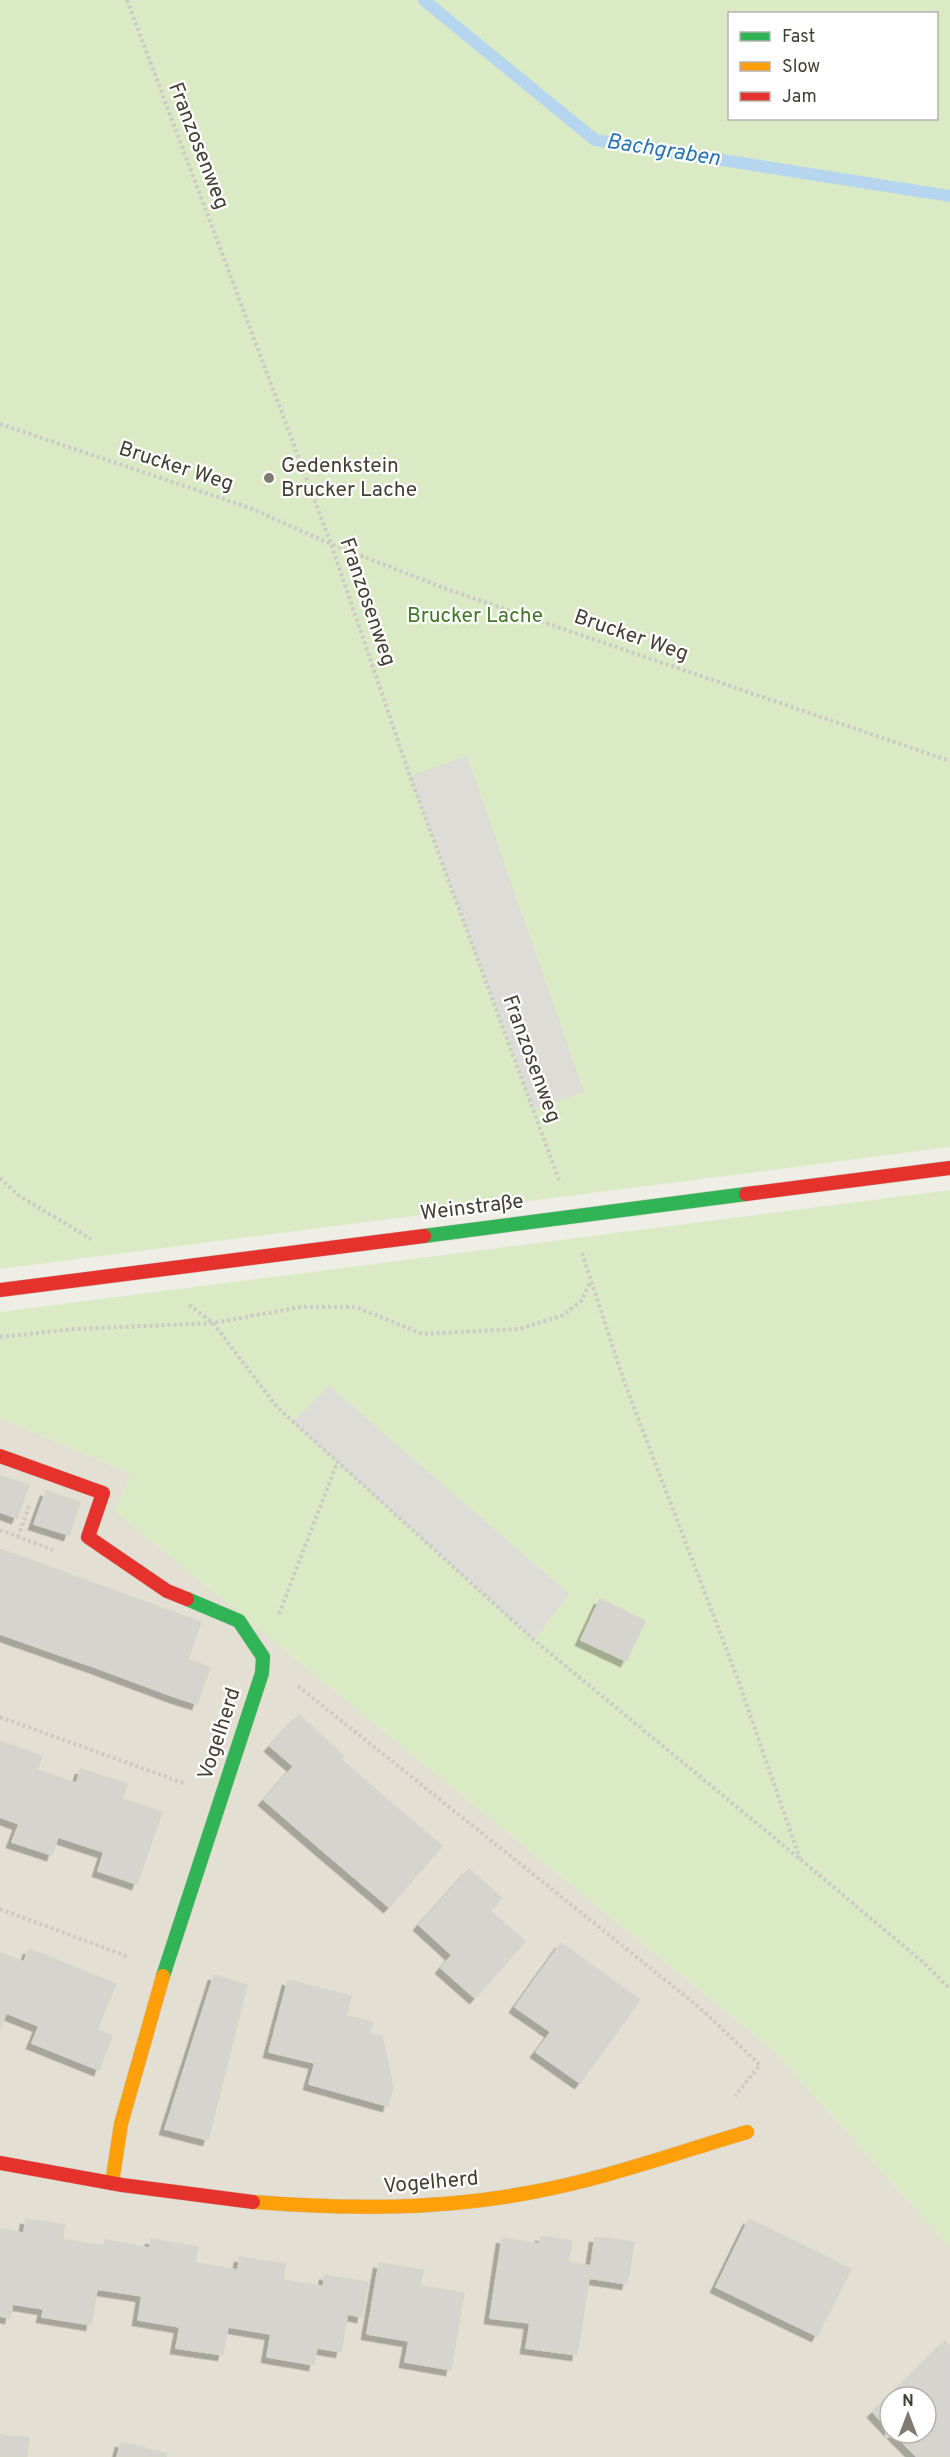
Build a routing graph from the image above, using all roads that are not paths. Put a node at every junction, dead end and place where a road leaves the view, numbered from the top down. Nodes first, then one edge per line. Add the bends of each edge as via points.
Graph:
1 (950, 1168) edge
2 (0, 1290) edge
3 (0, 1456) edge
4 (747, 2132) dead end
5 (0, 2163) edge
6 (112, 2183) junction

1 - 2 street, Weinstraße
3 - 6 street, Vogelherd via 103,1493 88,1537 167,1591 239,1621 263,1657 262,1673 165,1970 121,2124
4 - 6 street, Vogelherd via 555,2187 426,2207 300,2207 229,2201
5 - 6 street, Vogelherd

